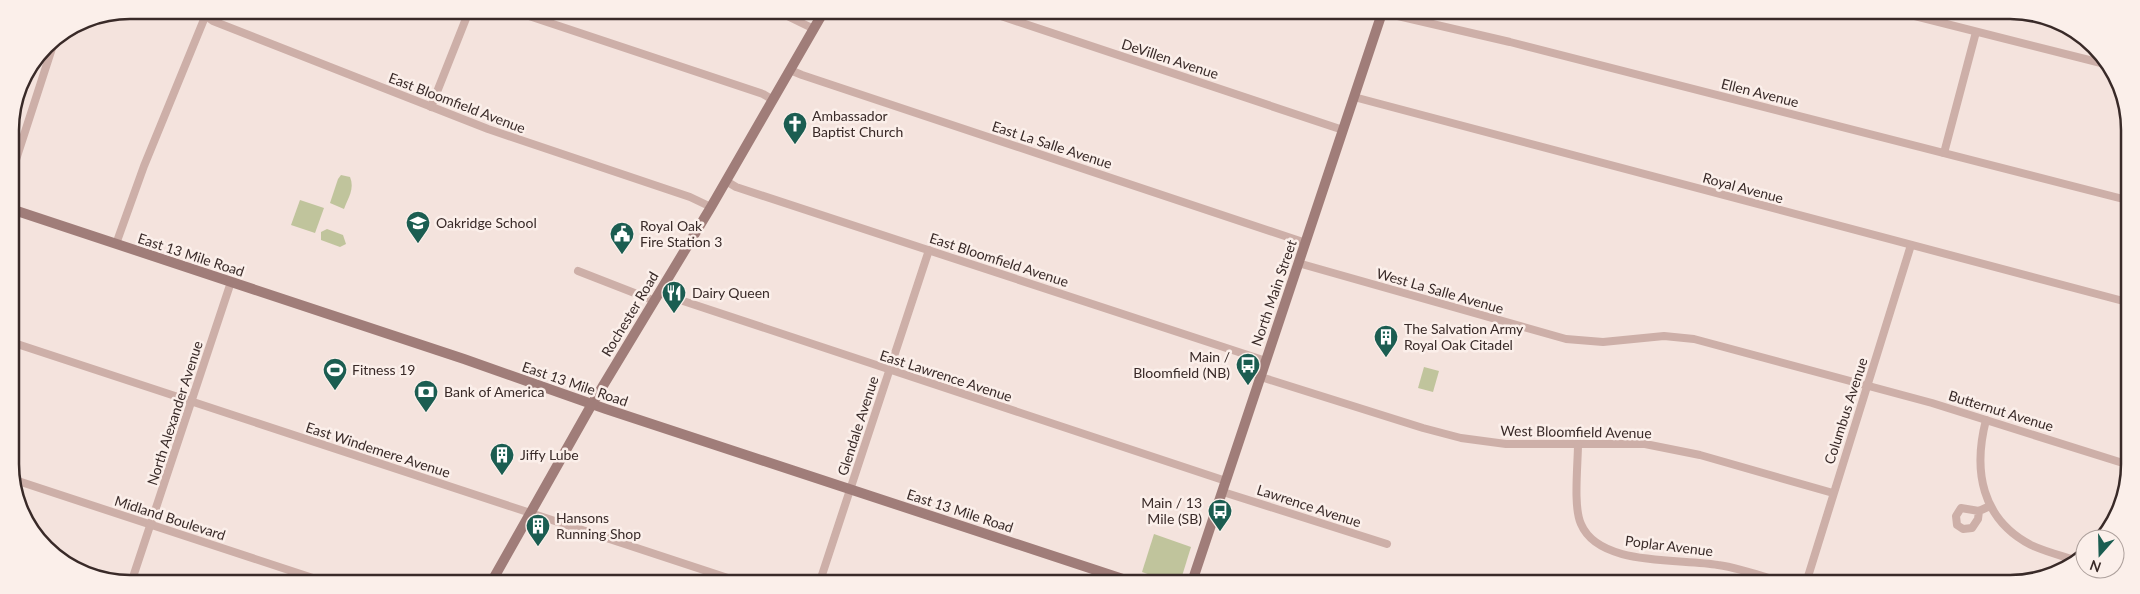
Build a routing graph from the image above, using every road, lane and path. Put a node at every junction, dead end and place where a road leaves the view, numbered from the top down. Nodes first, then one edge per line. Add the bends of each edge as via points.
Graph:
1 (204, 19) edge
2 (211, 19) edge
3 (466, 19) edge
4 (538, 19) edge
5 (793, 19) edge
6 (820, 19) edge
7 (1010, 19) edge
8 (1380, 19) edge
9 (1405, 19) edge
10 (1926, 19) edge
11 (814, 29) junction
12 (1976, 32) junction
13 (51, 51) edge
14 (2098, 62) edge
15 (790, 70) junction
16 (1354, 97) junction
17 (773, 100) junction
18 (431, 107) junction
19 (1343, 130) junction
20 (19, 148) edge
21 (1944, 153) junction
22 (726, 181) junction
23 (2121, 198) edge
24 (711, 207) junction
25 (19, 212) edge
26 (1306, 243) junction
27 (116, 244) junction
28 (1911, 245) junction
29 (929, 250) junction
30 (1298, 263) junction
31 (578, 271) dead end
32 (231, 282) junction
33 (657, 297) junction
34 (2121, 300) edge
35 (19, 344) edge
36 (1266, 361) junction
37 (890, 370) junction
38 (1261, 377) junction
39 (1868, 386) junction
40 (192, 401) junction
41 (592, 404) junction
42 (1986, 420) junction
43 (1578, 444) junction
44 (2121, 462) edge
45 (1226, 481) junction
46 (20, 482) edge
47 (850, 490) junction
48 (1223, 492) junction
49 (1833, 492) junction
50 (1990, 506) junction
51 (1979, 511) dead end
52 (531, 514) junction
53 (150, 525) junction
54 (1387, 544) dead end
55 (2069, 558) edge
56 (134, 575) edge
57 (305, 575) edge
58 (495, 575) edge
59 (719, 575) edge
60 (822, 575) edge
61 (1111, 575) edge
62 (1194, 575) edge
63 (1755, 575) edge
64 (1808, 575) edge

1 - 27 street
2 - 18 street, East Bloomfield Avenue
3 - 18 street
4 - 17 street
5 - 11 street
6 - 11 main road, Rochester Road
7 - 19 street, DeVillen Avenue
8 - 16 main road, North Main Street
9 - 21 street, Ellen Avenue via 1510,42
10 - 12 street
11 - 15 main road, Rochester Road
12 - 14 street
12 - 21 street
13 - 20 street
15 - 17 main road, Rochester Road
15 - 26 street, East La Salle Avenue
16 - 19 main road, North Main Street
16 - 28 street, Royal Avenue
17 - 22 main road, Rochester Road
18 - 24 street, East Bloomfield Avenue
19 - 26 main road, North Main Street
21 - 23 street, Ellen Avenue
22 - 24 main road, Rochester Road
22 - 29 street, East Bloomfield Avenue
24 - 33 main road, Rochester Road
25 - 27 main road, East 13 Mile Road
26 - 30 main road, North Main Street
27 - 32 main road, East 13 Mile Road
28 - 34 street, Royal Avenue
28 - 39 street, Columbus Avenue
29 - 36 street, East Bloomfield Avenue
29 - 37 street, Glendale Avenue
30 - 36 main road, North Main Street
30 - 39 street, West La Salle Avenue via 1549,336 1603,342 1682,337
31 - 33 street, East Lawrence Avenue
32 - 40 street, North Alexander Avenue
32 - 41 main road, East 13 Mile Road
33 - 37 street, East Lawrence Avenue
33 - 41 main road, Rochester Road
35 - 40 street, East Windemere Avenue
36 - 38 main road, North Main Street
37 - 45 street, East Lawrence Avenue
37 - 47 street, Glendale Avenue
38 - 43 street, West Bloomfield Avenue via 1461,438 1506,444
38 - 45 main road, North Main Street
39 - 42 street, Butternut Avenue
39 - 49 street, Columbus Avenue
40 - 52 street, East Windemere Avenue
40 - 53 street, North Alexander Avenue
41 - 47 main road, East 13 Mile Road
41 - 52 main road, Rochester Road
42 - 44 street, Butternut Avenue
42 - 50 street via 1979,468
43 - 49 street, West Bloomfield Avenue via 1617,442 1671,448
43 - 63 street, Poplar Avenue via 1578,514 1584,531 1597,543 1646,558 1723,566
45 - 48 main road, North Main Street
46 - 53 street, Midland Boulevard
47 - 60 street, Glendale Avenue
47 - 61 main road, East 13 Mile Road
48 - 54 street, Lawrence Avenue
48 - 62 main road, North Main Street
49 - 64 street, Columbus Avenue
50 - 51 street
50 - 55 street via 2022,539
52 - 58 main road, Rochester Road
52 - 59 street, East Windemere Avenue
53 - 56 street, North Alexander Avenue
53 - 57 street, Midland Boulevard

